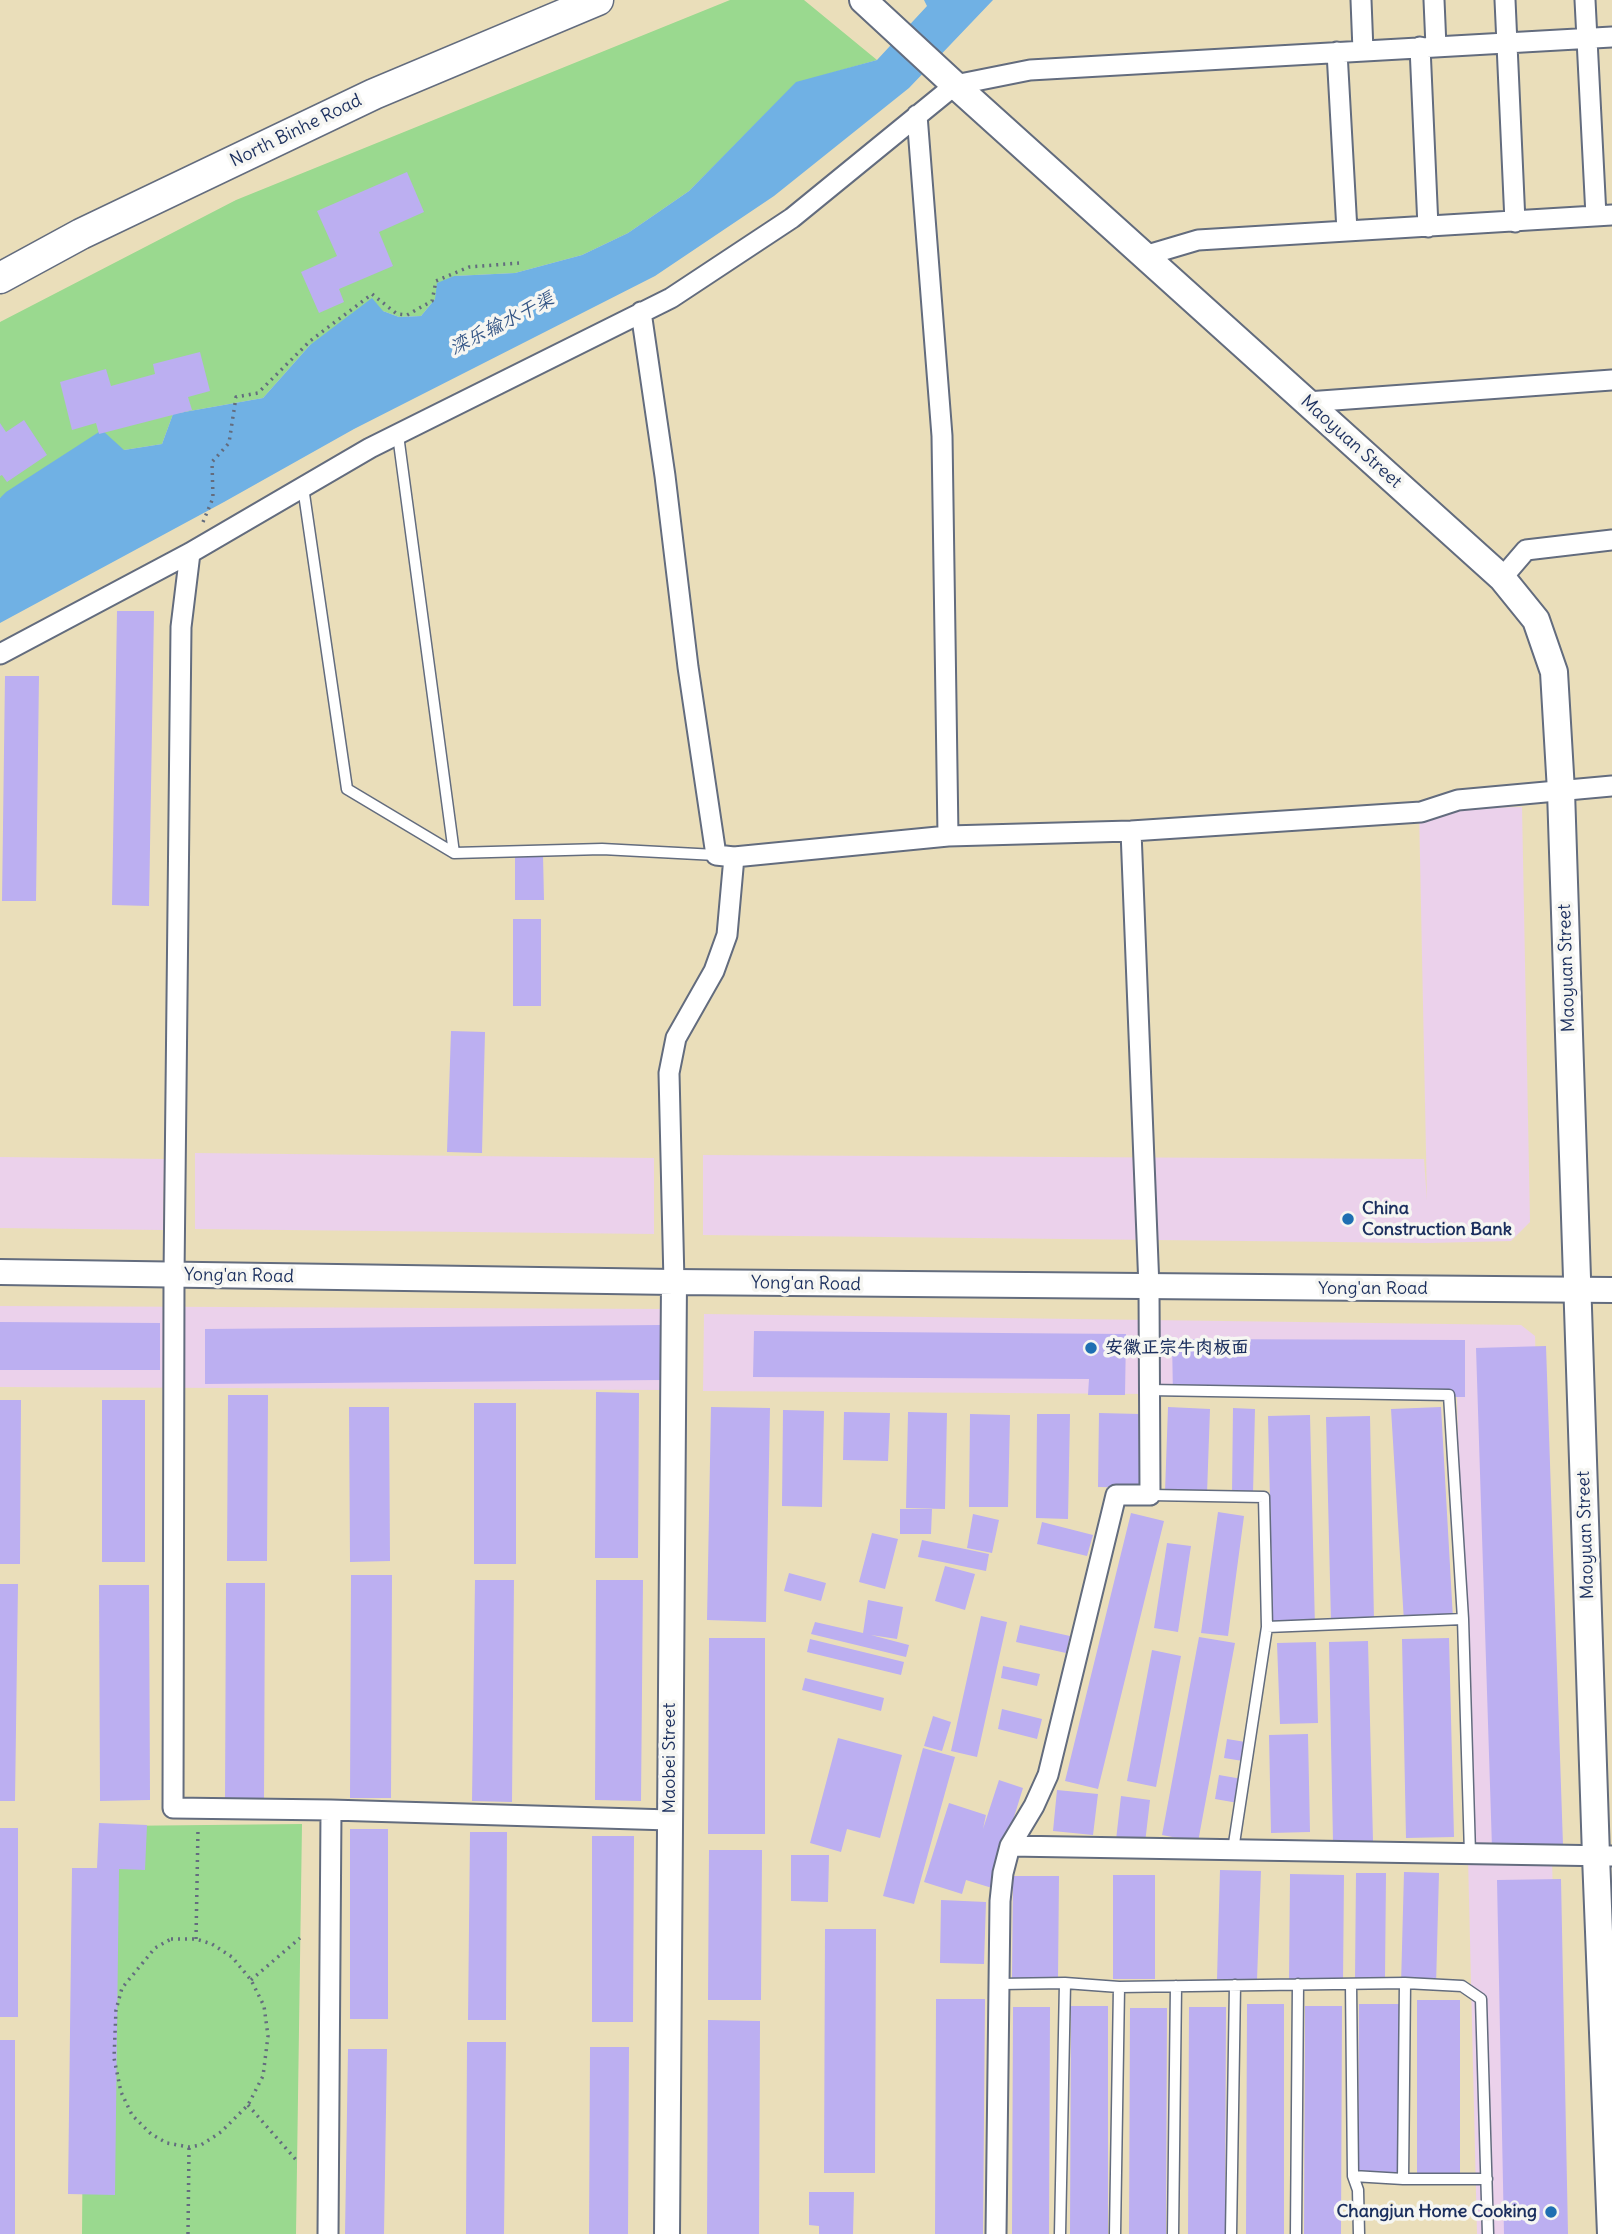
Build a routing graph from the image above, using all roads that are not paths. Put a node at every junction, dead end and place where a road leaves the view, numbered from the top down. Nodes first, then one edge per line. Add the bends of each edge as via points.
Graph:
1 (598, 0) edge
2 (1361, 0) edge
3 (1434, 0) edge
4 (1506, 0) edge
5 (1585, 0) edge
6 (869, 6) edge
7 (1612, 37) edge
8 (1587, 38) junction
9 (1507, 43) junction
10 (1428, 47) junction
11 (1363, 51) junction
12 (1337, 52) junction
13 (955, 85) junction
14 (916, 115) junction
15 (1604, 215) edge
16 (1515, 222) junction
17 (1428, 227) junction
18 (1347, 231) junction
19 (1144, 256) junction
20 (0, 278) edge
21 (641, 312) junction
22 (1612, 380) edge
23 (1307, 402) junction
24 (398, 435) junction
25 (303, 487) junction
26 (1612, 540) edge
27 (190, 553) junction
28 (1502, 578) junction
29 (0, 654) edge
30 (1612, 786) edge
31 (1561, 791) junction
32 (1131, 831) junction
33 (948, 836) junction
34 (454, 853) junction
35 (725, 856) junction
36 (0, 1272) edge
37 (174, 1275) junction
38 (674, 1282) junction
39 (1149, 1288) junction
40 (1577, 1290) junction
41 (1612, 1290) edge
42 (1149, 1390) junction
43 (1150, 1495) junction
44 (1463, 1619) junction
45 (1267, 1627) junction
46 (331, 1810) junction
47 (670, 1820) junction
48 (1010, 1846) junction
49 (1233, 1851) junction
50 (1471, 1854) junction
51 (1604, 1856) edge
52 (1065, 1983) junction
53 (1405, 1983) junction
54 (1000, 1984) junction
55 (1298, 1984) junction
56 (1351, 1984) junction
57 (1235, 1985) junction
58 (1176, 1986) junction
59 (1119, 1987) junction
60 (1353, 2176) junction
61 (1403, 2179) junction
62 (1487, 2179) junction
63 (328, 2234) edge
64 (667, 2234) edge
65 (996, 2234) edge
66 (1060, 2234) edge
67 (1115, 2234) edge
68 (1173, 2234) edge
69 (1231, 2234) edge
70 (1296, 2234) edge
71 (1359, 2234) edge
72 (1488, 2234) edge
73 (1612, 2234) edge

1 - 20 main road, North Binhe Road via 374,94 81,234
2 - 11 street
3 - 10 street
4 - 9 street
5 - 8 street
6 - 13 main road, Maoyuan Street
7 - 8 street
8 - 9 street
8 - 15 street
9 - 10 street
9 - 16 street
10 - 11 street
10 - 17 street
11 - 12 street
12 - 13 street via 1030,69
12 - 18 street
13 - 14 street
13 - 19 main road, Maoyuan Street
14 - 21 street via 792,218 671,298
14 - 33 street via 943,436
15 - 16 street
16 - 17 street
17 - 18 street
18 - 19 street via 1198,240
19 - 23 main road, Maoyuan Street
21 - 24 street
21 - 35 street via 688,667
22 - 23 street
23 - 28 main road, Maoyuan Street
24 - 25 street
24 - 34 lane
25 - 27 street
25 - 34 lane via 347,789
26 - 28 street via 1526,550
27 - 29 street
27 - 37 street via 181,627
28 - 31 main road, Maoyuan Street via 1536,620 1554,672
30 - 31 street
31 - 32 street via 1458,800 1421,812
31 - 40 main road, Maoyuan Street
32 - 33 street
32 - 39 street
33 - 35 street
34 - 35 lane via 603,849
35 - 38 street via 727,935 714,971 676,1038 668,1073
36 - 37 street, Yong'an Road
37 - 38 street, Yong'an Road
37 - 46 street via 173,1808
38 - 39 street, Yong'an Road
38 - 47 street, Maobei Street
39 - 40 street, Yong'an Road
39 - 42 street
40 - 41 street, Yong'an Road
40 - 51 main road, Maoyuan Street
42 - 43 street
42 - 44 lane via 1449,1395
43 - 45 lane via 1264,1497
43 - 48 street via 1116,1495 1048,1775
44 - 45 lane
44 - 50 lane
45 - 49 lane
46 - 47 street
46 - 63 street
47 - 64 street, Maobei Street
48 - 49 street
48 - 54 street via 1000,1901
49 - 50 street
50 - 51 street
51 - 73 main road, Maoyuan Street
52 - 54 lane
52 - 59 lane
52 - 66 lane
53 - 56 lane
53 - 61 lane
53 - 62 lane via 1462,1986 1481,1999
54 - 65 street
55 - 56 lane
55 - 57 lane
55 - 70 lane
56 - 60 lane
57 - 58 lane
57 - 69 lane
58 - 59 lane
58 - 68 lane
59 - 67 lane
60 - 61 lane
60 - 71 lane via 1358,2190
61 - 62 lane
62 - 72 lane

